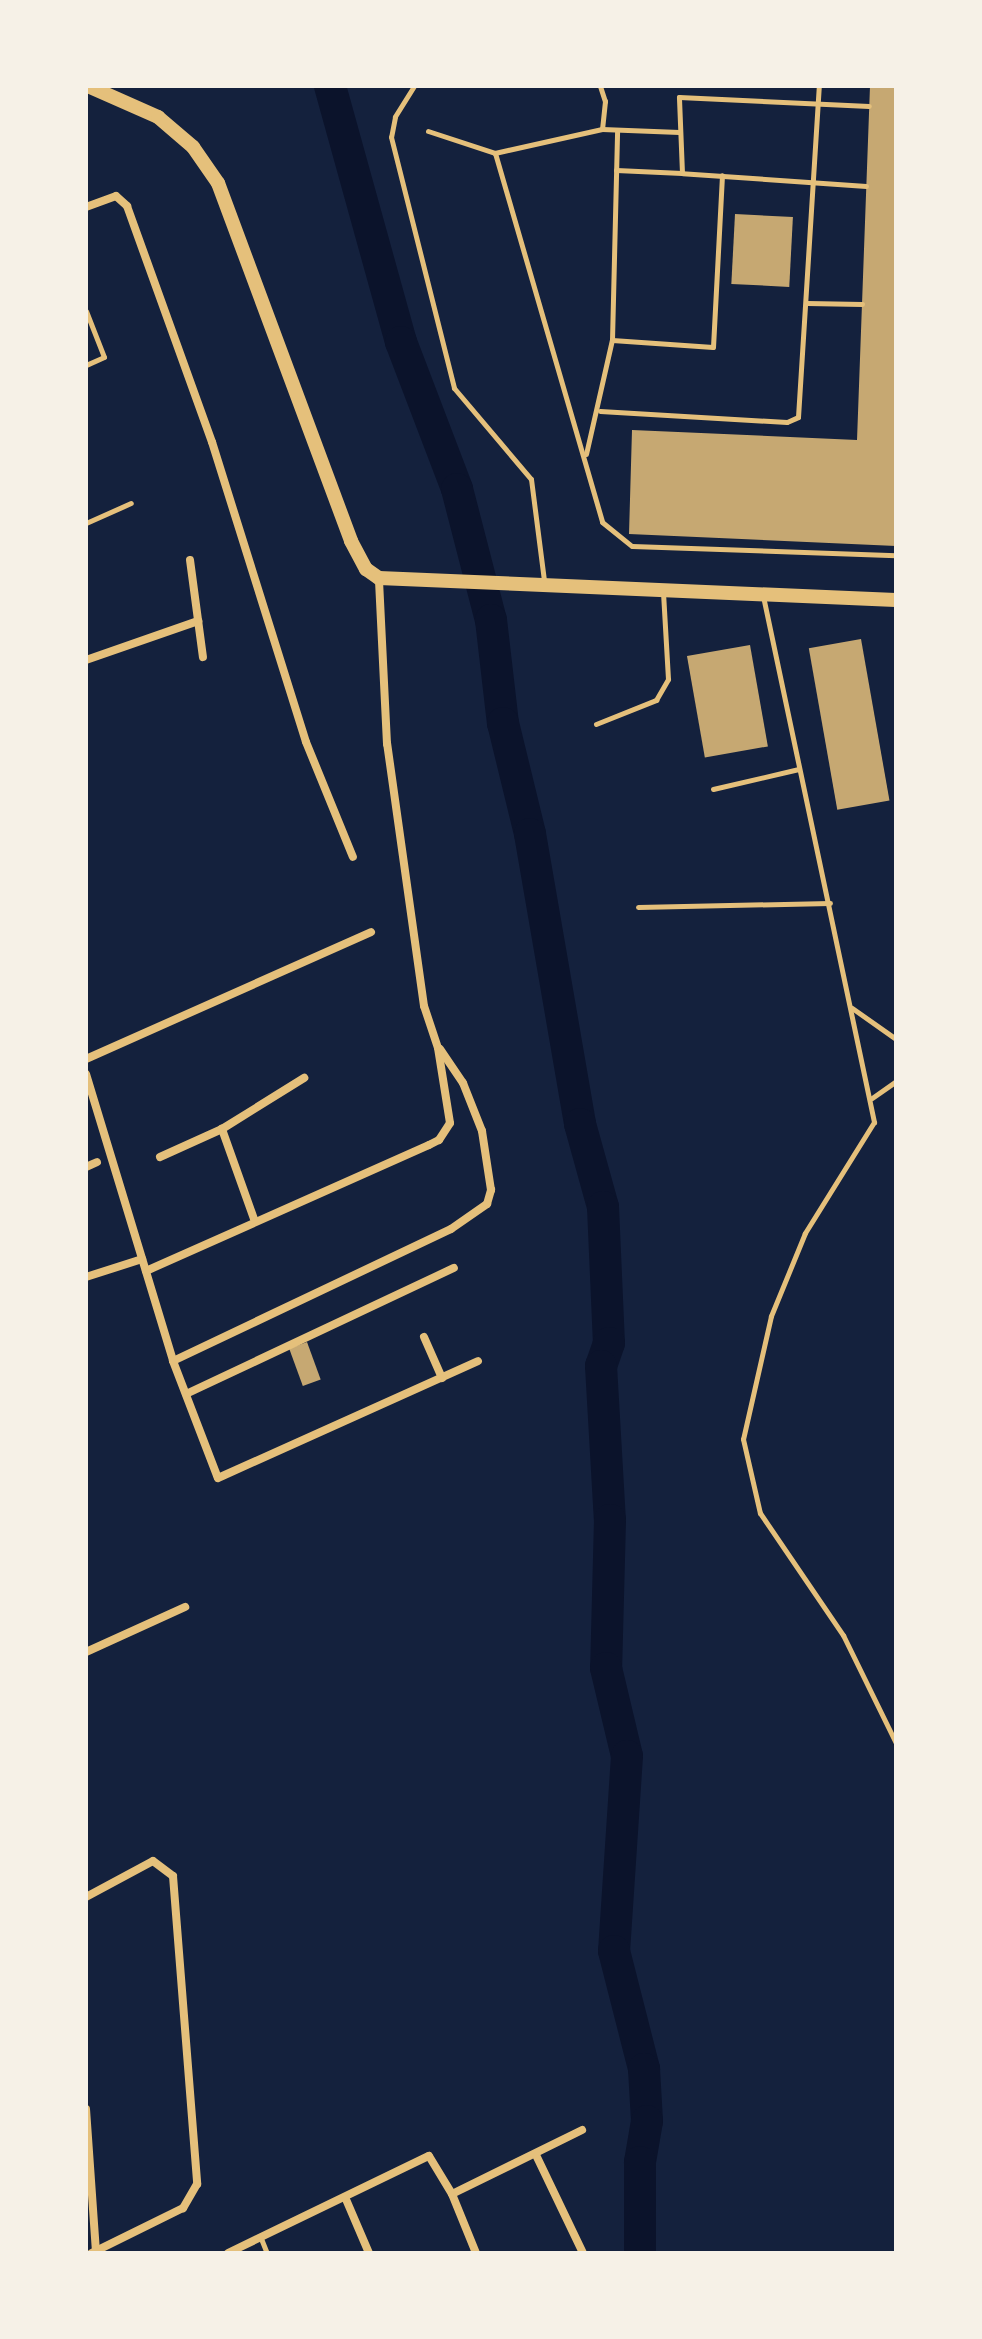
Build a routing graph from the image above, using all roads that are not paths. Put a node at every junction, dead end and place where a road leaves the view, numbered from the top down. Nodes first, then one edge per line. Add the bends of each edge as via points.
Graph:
1 (88, 86) edge
2 (414, 86) edge
3 (600, 86) edge
4 (819, 86) edge
5 (114, 92) edge
6 (819, 104) junction
7 (869, 106) dead end
8 (602, 129) junction
9 (617, 130) junction
10 (428, 131) dead end
11 (679, 132) junction
12 (495, 153) junction
13 (616, 170) junction
14 (682, 173) junction
15 (722, 175) junction
16 (816, 182) junction
17 (866, 186) dead end
18 (86, 207) edge
19 (807, 303) junction
20 (862, 304) dead end
21 (86, 311) edge
22 (612, 340) junction
23 (86, 365) edge
24 (600, 411) junction
25 (586, 455) junction
26 (131, 503) dead end
27 (86, 523) edge
28 (896, 555) edge
29 (190, 560) dead end
30 (379, 578) junction
31 (544, 582) junction
32 (663, 590) junction
33 (763, 595) junction
34 (896, 600) edge
35 (198, 621) junction
36 (203, 657) dead end
37 (86, 660) edge
38 (596, 724) dead end
39 (799, 769) junction
40 (713, 789) dead end
41 (353, 857) dead end
42 (830, 903) junction
43 (638, 907) dead end
44 (371, 932) dead end
45 (852, 1008) junction
46 (896, 1039) edge
47 (438, 1048) junction
48 (86, 1059) edge
49 (86, 1074) edge
50 (304, 1078) dead end
51 (896, 1081) edge
52 (872, 1098) junction
53 (222, 1129) junction
54 (160, 1157) dead end
55 (97, 1162) dead end
56 (86, 1167) edge
57 (254, 1219) junction
58 (142, 1259) junction
59 (454, 1268) dead end
60 (146, 1271) junction
61 (86, 1277) edge
62 (424, 1337) dead end
63 (173, 1361) junction
64 (478, 1361) dead end
65 (442, 1378) junction
66 (186, 1394) junction
67 (185, 1607) dead end
68 (86, 1652) edge
69 (896, 1743) edge
70 (86, 1897) edge
71 (86, 2109) edge
72 (582, 2130) dead end
73 (536, 2155) junction
74 (452, 2194) junction
75 (345, 2197) junction
76 (259, 2236) junction
77 (94, 2252) edge
78 (228, 2253) edge
79 (267, 2253) edge
80 (369, 2253) edge
81 (476, 2253) edge
82 (583, 2253) edge

1 - 5 main road
2 - 31 lane via 395,117 391,137 454,388 531,479
3 - 8 lane via 605,101
4 - 6 lane
5 - 30 main road via 158,117 193,147 218,183 351,541 366,569
6 - 7 lane
6 - 11 lane via 679,97
6 - 16 lane
8 - 9 lane
8 - 12 lane
9 - 11 lane
9 - 13 lane
10 - 12 lane
11 - 14 lane
12 - 25 lane
13 - 14 lane
13 - 22 lane
14 - 15 lane
15 - 16 lane
15 - 22 lane via 713,347
16 - 17 lane
16 - 19 lane
18 - 41 street via 116,196 127,206 212,442 306,742
19 - 20 lane
19 - 24 lane via 798,417 787,422
21 - 23 lane via 104,357
22 - 24 lane
24 - 25 lane
25 - 28 lane via 602,522 632,546
26 - 27 lane
29 - 35 street
30 - 31 main road
30 - 47 street via 387,744 424,1006
31 - 32 main road
32 - 33 main road
32 - 38 lane via 668,679 656,700
33 - 34 main road
33 - 39 lane
35 - 36 street
35 - 37 street
39 - 40 lane
39 - 42 lane
42 - 43 lane
42 - 45 lane
44 - 48 street
45 - 46 lane
45 - 52 lane
47 - 57 street via 450,1123 439,1140
47 - 63 street via 463,1083 482,1131 491,1190 487,1204 451,1229
49 - 58 street
50 - 53 street
51 - 52 lane
52 - 69 lane via 869,1137 826,1194 771,1316 743,1439 760,1513 843,1635
53 - 54 street
53 - 57 street
55 - 56 street
57 - 60 street
58 - 60 street
58 - 61 street
59 - 66 street
60 - 63 street
62 - 65 street
63 - 66 street
64 - 65 street
65 - 66 street via 218,1478
67 - 68 street
70 - 77 street via 153,1861 173,1876 197,2184 183,2208
71 - 77 street
72 - 73 street
73 - 74 street
73 - 82 street
74 - 75 street via 429,2156
74 - 81 street
75 - 76 street
75 - 80 street
76 - 78 street
76 - 79 lane

